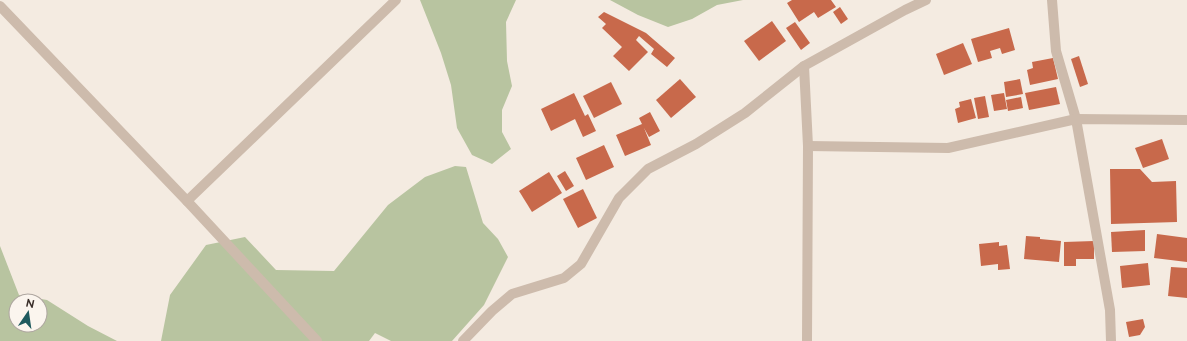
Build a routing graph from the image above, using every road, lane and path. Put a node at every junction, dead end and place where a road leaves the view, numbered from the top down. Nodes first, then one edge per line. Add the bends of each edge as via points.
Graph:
1 (396, 0) edge
2 (926, 0) edge
3 (1052, 0) edge
4 (0, 6) edge
5 (804, 66) junction
6 (1076, 119) junction
7 (1187, 120) edge
8 (808, 146) junction
9 (187, 201) junction
10 (317, 341) edge
11 (463, 341) edge
12 (807, 341) edge
13 (1111, 341) edge

1 - 9 street
2 - 5 street
3 - 6 street via 1056,50
4 - 9 street
5 - 8 street
5 - 11 street via 745,113 696,144 648,169 618,198 581,264 564,278 512,294
6 - 7 street
6 - 8 street via 948,148
6 - 13 street via 1110,310
8 - 12 street
9 - 10 street

